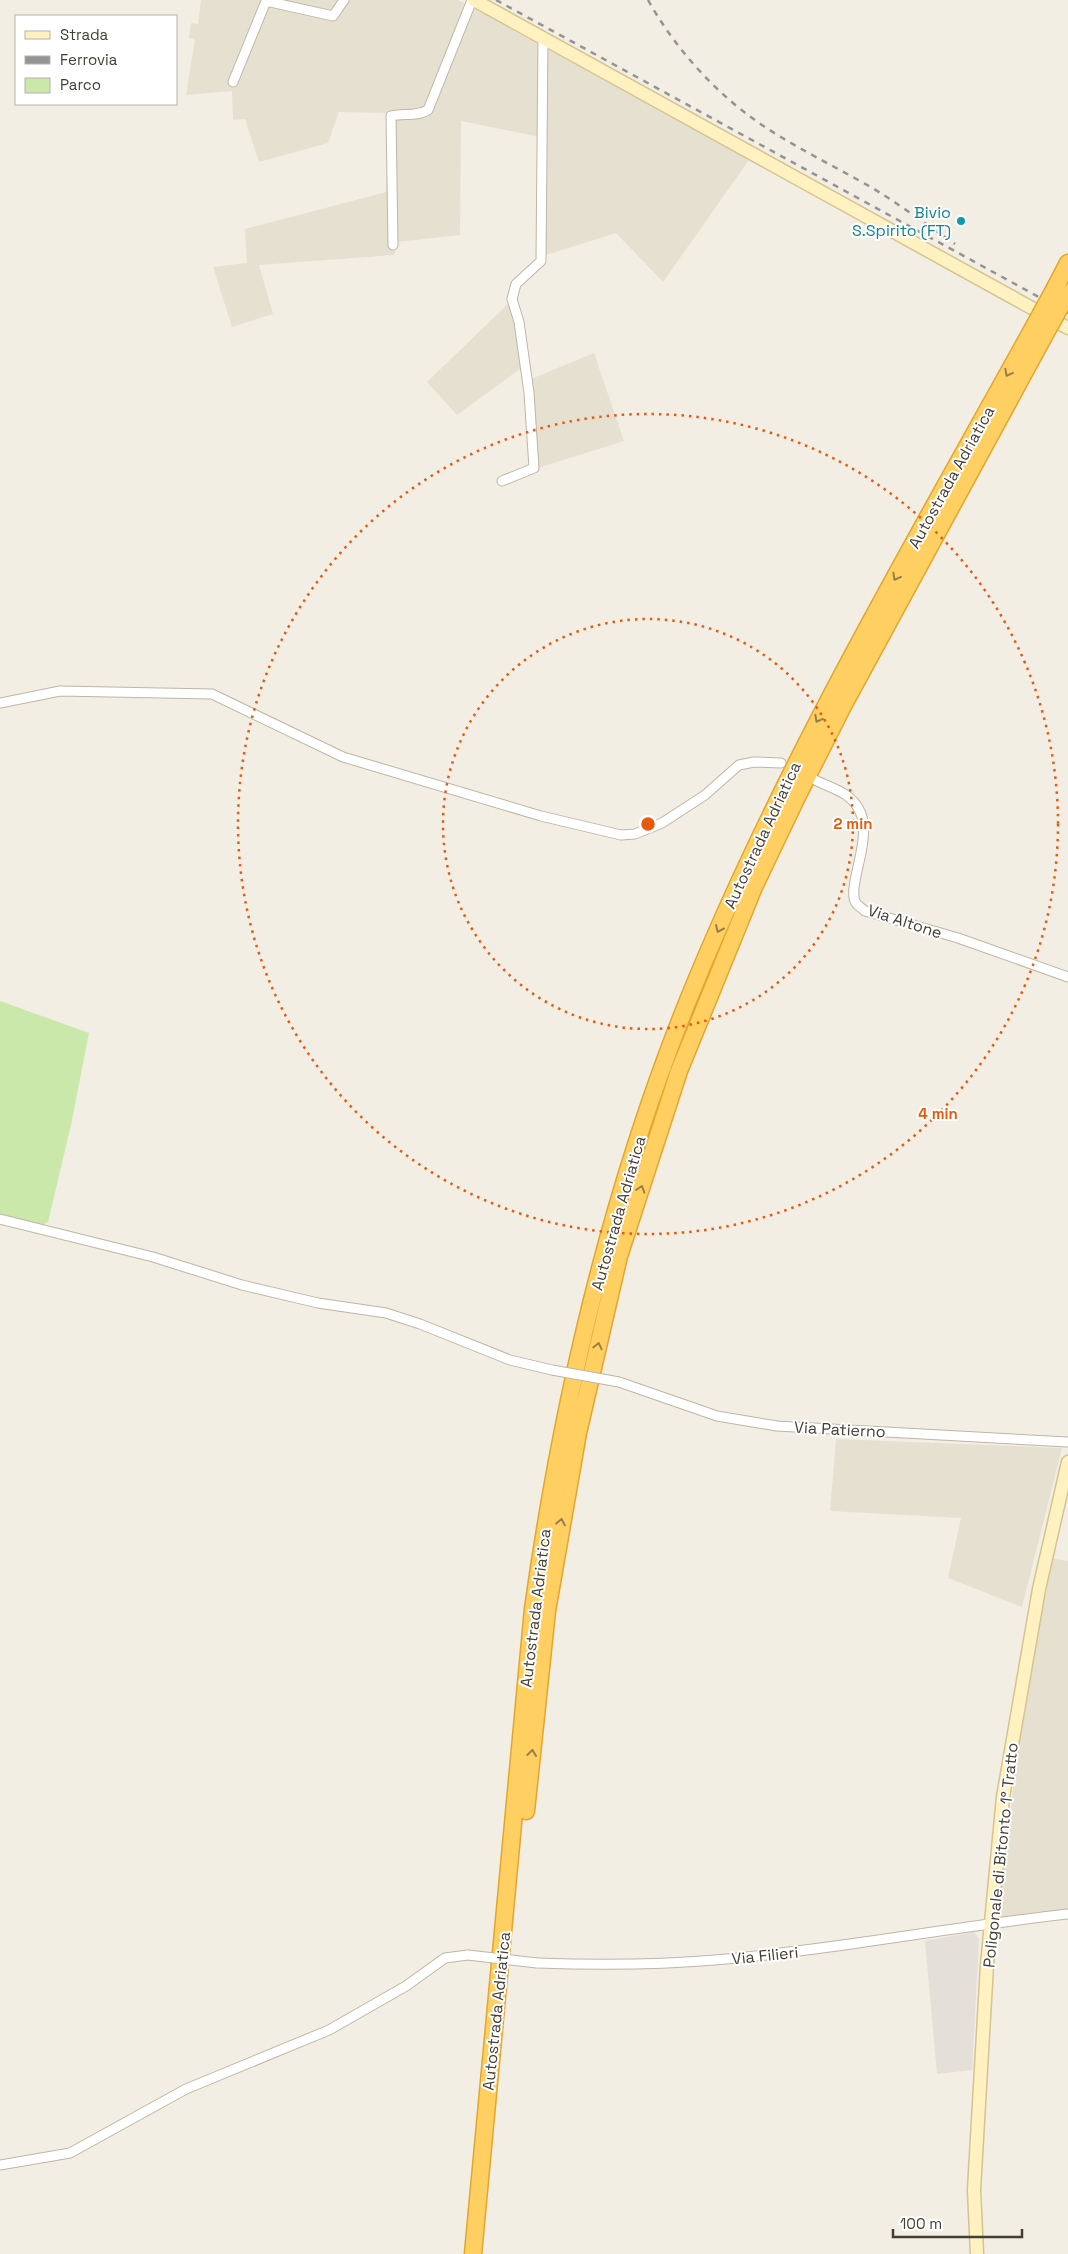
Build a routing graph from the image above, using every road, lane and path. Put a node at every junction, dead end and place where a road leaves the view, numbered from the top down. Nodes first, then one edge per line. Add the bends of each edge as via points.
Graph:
1 (344, 0) edge
2 (473, 0) edge
3 (543, 38) junction
4 (233, 82) dead end
5 (393, 245) dead end
6 (1068, 263) edge
7 (1061, 290) edge
8 (1068, 328) edge
9 (1038, 334) junction
10 (502, 481) dead end
11 (0, 703) edge
12 (781, 763) dead end
13 (815, 780) dead end
14 (1068, 977) edge
15 (0, 1219) edge
16 (1068, 1442) edge
17 (1068, 1462) edge
18 (1068, 1914) edge
19 (991, 1922) junction
20 (0, 2165) edge
21 (473, 2254) edge
22 (483, 2254) edge
23 (976, 2254) edge

1 - 4 street via 333,16 266,1
2 - 3 main road
2 - 5 street via 428,110 419,115 391,116
3 - 8 main road
3 - 10 street via 541,261 516,284 512,299 519,322 529,393 534,468
6 - 7 highway, Autostrada Adriatica
7 - 9 highway, Autostrada Adriatica, bridge
9 -> 21 highway, Autostrada Adriatica via 799,756 757,843 689,999 663,1068 604,1253 561,1437 533,1609
22 -> 9 highway, Autostrada Adriatica via 547,1611 578,1433 619,1256 679,1071 754,887 843,706
11 - 12 street via 60,691 212,694 343,757 541,816 621,835 634,834 662,823 705,795 739,765
13 - 14 street, Via Altone via 855,804 865,825 853,893 856,904 865,911 958,938
15 - 16 street, Via Patierno, bridge via 153,1256 242,1285 386,1313 510,1360 619,1382 717,1416 777,1426
17 - 19 main road, Poligonale di Bitonto 1° Tratto via 1039,1588 1003,1797
18 - 19 street, Via Filieri
19 - 20 street, Via Filieri, bridge via 821,1948 714,1960 601,1966 468,1955 445,1958 406,1986 329,2030 186,2089 70,2153
19 - 23 main road, Poligonale di Bitonto 1° Tratto via 974,2190

